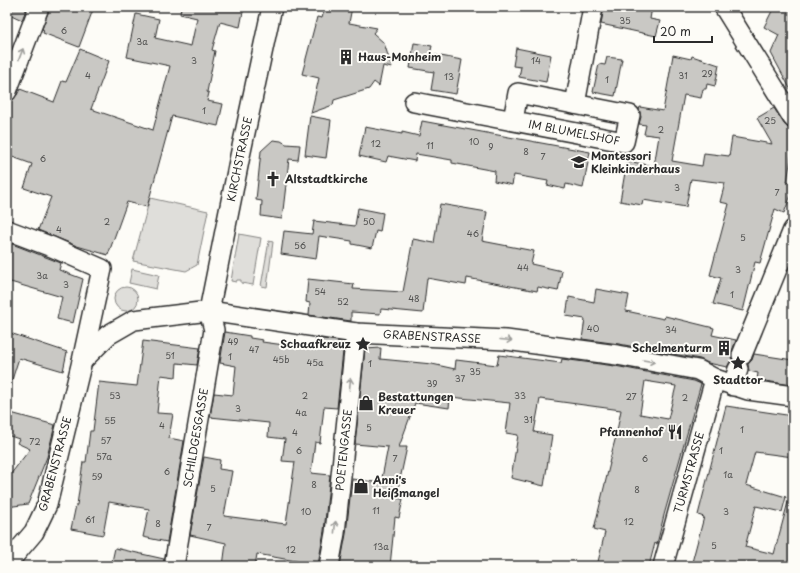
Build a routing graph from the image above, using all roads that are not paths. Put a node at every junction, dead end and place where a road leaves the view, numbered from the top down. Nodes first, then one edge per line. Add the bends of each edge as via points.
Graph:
1 (39, 7) edge
2 (272, 7) edge
3 (593, 7) edge
4 (724, 7) edge
5 (7, 91) edge
6 (414, 102) dead end
7 (575, 104) junction
8 (793, 118) edge
9 (512, 120) junction
10 (7, 230) edge
11 (793, 230) edge
12 (209, 311) junction
13 (356, 333) junction
14 (82, 361) junction
15 (738, 370) junction
16 (715, 379) junction
17 (793, 396) edge
18 (13, 559) edge
19 (174, 566) edge
20 (329, 566) edge
21 (662, 566) edge

5 -> 1 street
2 - 12 street, KIRCHSTRASSE
3 - 7 street
4 - 8 street
6 - 9 street, IM BLUMELSHOF
7 - 9 street, IM BLUMELSHOF via 518,93
7 - 9 street, IM BLUMELSHOF via 630,115 624,142
10 - 14 street, GRABENSTRASSE via 102,269
11 - 15 street
12 - 13 street, GRABENSTRASSE
12 - 14 street, GRABENSTRASSE via 134,320 108,335
12 - 19 street, SCHILDGESGASSE via 214,330
13 -> 16 street, GRABENSTRASSE via 506,340 617,355 698,370
20 -> 13 street, POETENGASSE via 335,533
14 - 18 street, GRABENSTRASSE via 46,505 34,532
15 - 16 street, GRABENSTRASSE
15 - 17 street, GRABENSTRASSE via 748,390
16 - 21 street, TURMSTRASSE

